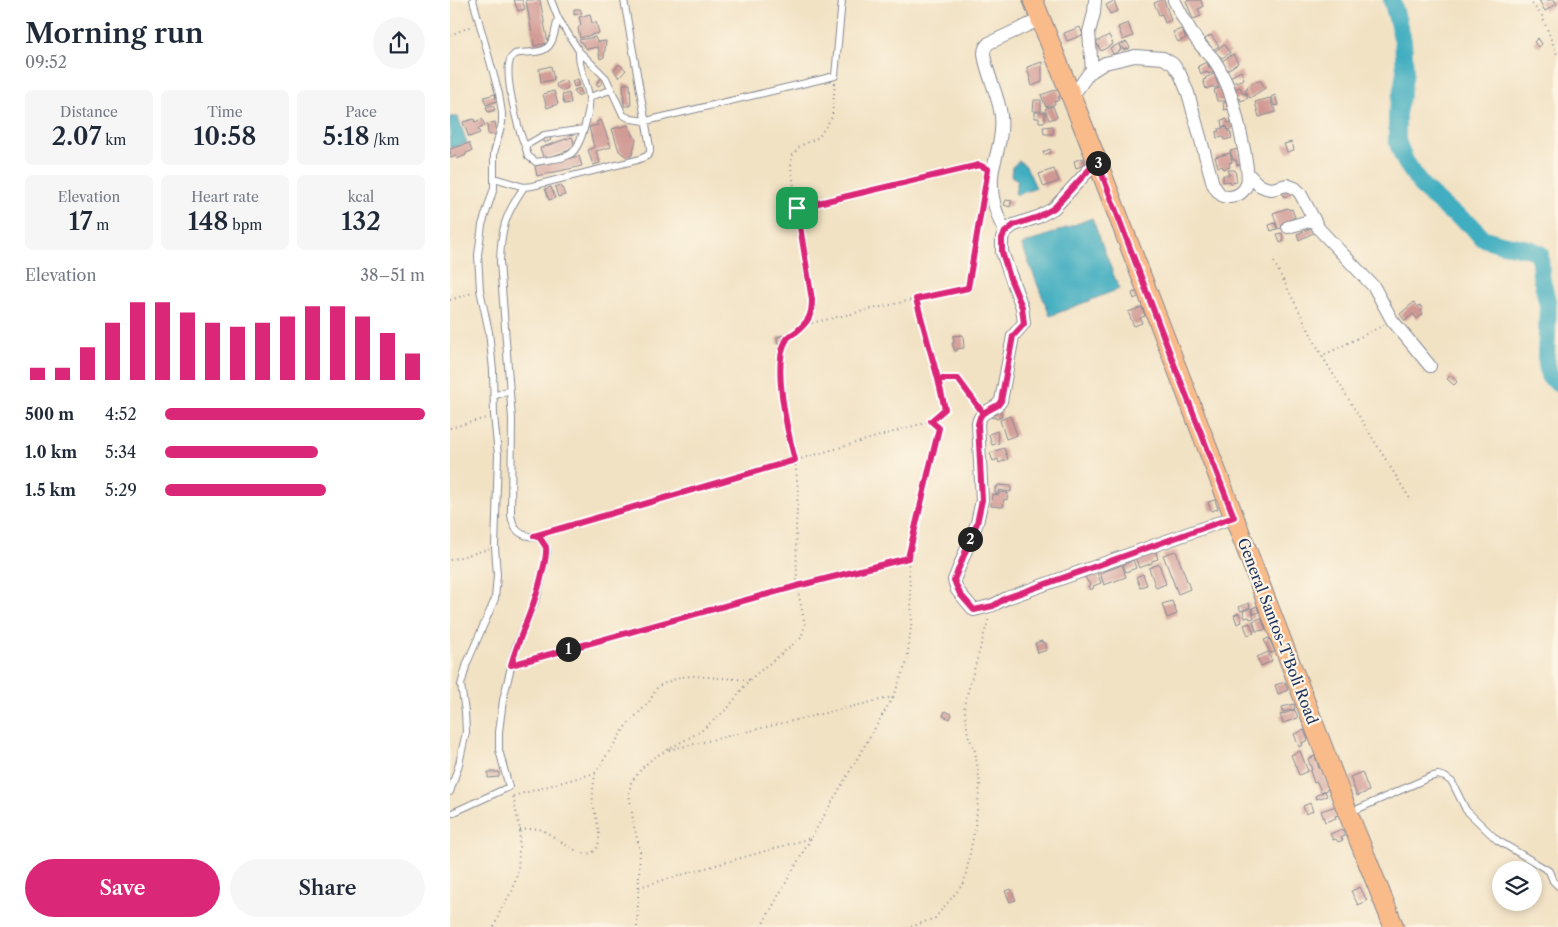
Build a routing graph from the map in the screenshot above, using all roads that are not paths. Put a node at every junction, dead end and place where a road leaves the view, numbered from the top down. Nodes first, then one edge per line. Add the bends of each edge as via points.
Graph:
1 (474, 0) edge
2 (551, 0) edge
3 (624, 0) edge
4 (842, 0) edge
5 (1033, 0) edge
6 (1095, 0) edge
7 (1174, 0) edge
8 (558, 18) junction
9 (1040, 19) junction
10 (579, 51) junction
11 (1092, 70) junction
12 (611, 90) junction
13 (589, 97) junction
14 (1071, 98) junction
15 (646, 121) junction
16 (584, 129) junction
17 (525, 146) junction
18 (1097, 161) junction
19 (1248, 174) junction
20 (494, 178) junction
21 (524, 187) junction
22 (1313, 220) junction
23 (1288, 227) dead end
24 (1005, 232) junction
25 (1430, 366) dead end
26 (509, 390) junction
27 (494, 396) junction
28 (1234, 517) junction
29 (450, 792) edge
30 (1348, 813) junction
31 (450, 814) edge
32 (1558, 886) edge
33 (1394, 927) edge

1 - 20 lane via 502,114 494,153
2 - 8 lane
3 - 15 lane
4 - 15 lane via 835,76
5 - 9 main road, General Santos-T'Boli Road
6 - 11 street via 1089,32
7 - 19 street via 1198,43 1215,60 1226,82
8 - 10 lane
8 - 17 lane via 546,49 516,54 510,60 512,96
9 - 14 main road, General Santos-T'Boli Road
9 - 24 street via 989,42 985,49 1001,115 1001,137 992,184 996,214
10 - 12 lane via 606,78
10 - 13 lane via 580,69
11 - 14 street
11 - 19 street via 1105,63 1135,56 1163,58 1173,64 1188,93 1216,190 1226,197 1242,193
12 - 13 lane
12 - 15 lane via 623,114
13 - 16 lane
14 - 18 main road, General Santos-T'Boli Road
15 - 21 lane via 650,152 643,158
16 - 17 lane via 544,134
16 - 17 lane via 576,150 566,156 536,162 528,156
18 - 24 street via 1054,208
18 - 28 main road, General Santos-T'Boli Road
19 - 22 street via 1266,188 1287,185 1295,188
20 - 21 lane
20 - 27 lane via 478,255
21 - 26 lane via 512,204 501,238
22 - 23 street
22 - 25 street via 1374,287 1392,320
24 - 28 street via 1002,252 1022,307 1024,324 1013,336 1001,401 983,413 978,424 982,500 977,523 954,580 960,594 974,610 993,606 1006,598
26 - 27 lane
26 - 31 lane via 511,516 516,530 540,538 546,547 545,562 537,597 516,646 503,700 499,750 509,787
27 - 29 lane via 498,454 495,599 467,663 461,685 466,732
28 - 30 main road, General Santos-T'Boli Road
30 - 32 lane via 1430,777 1445,777 1452,782 1466,810 1497,840 1549,871
30 - 33 main road, General Santos-T'Boli Road

